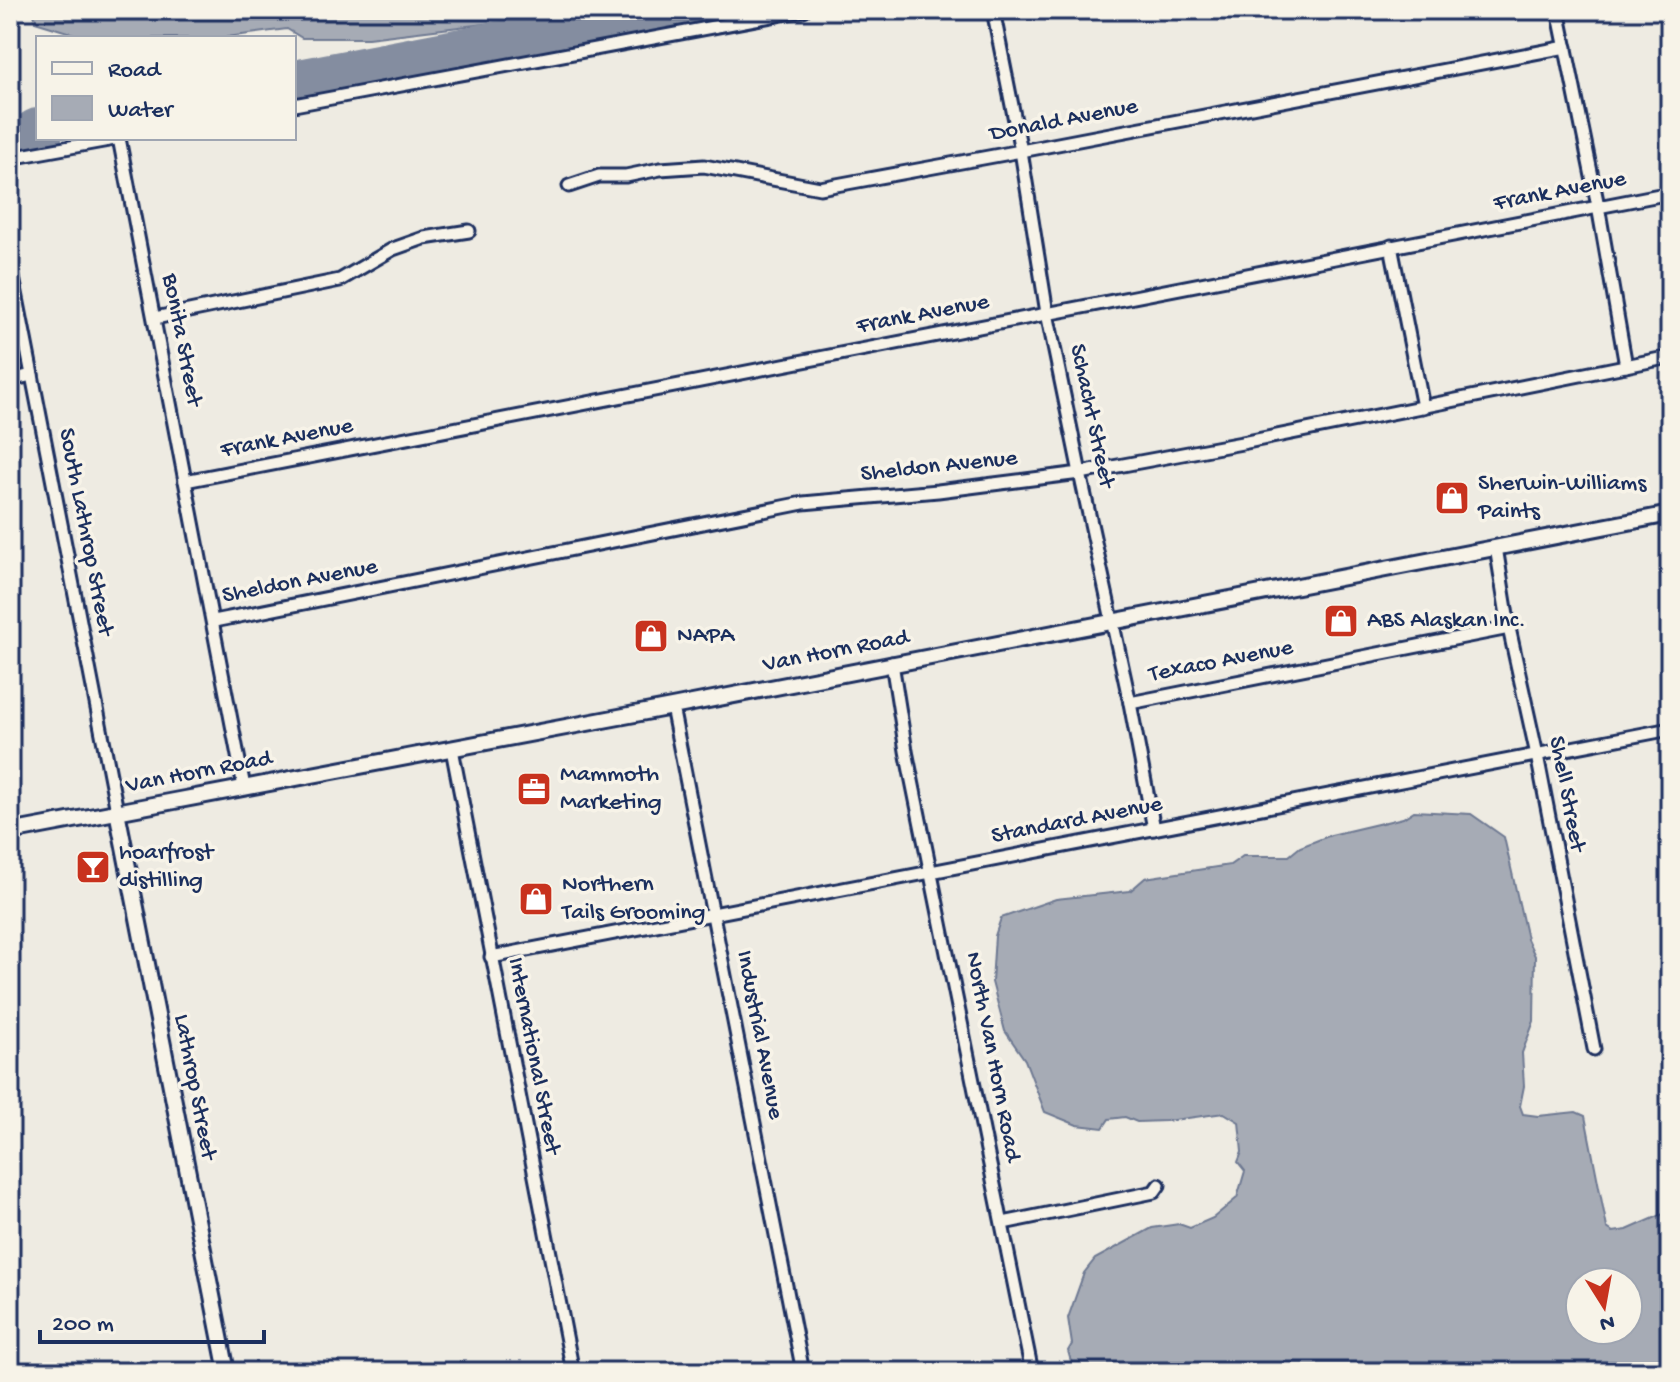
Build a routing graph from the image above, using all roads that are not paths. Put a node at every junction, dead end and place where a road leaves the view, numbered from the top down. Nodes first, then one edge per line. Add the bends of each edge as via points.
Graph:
1 (804, 10) edge
2 (993, 10) edge
3 (1558, 10) edge
4 (1566, 47) junction
5 (296, 105) edge
6 (109, 140) edge
7 (120, 140) edge
8 (1021, 151) junction
9 (10, 158) edge
10 (569, 186) dead end
11 (1670, 193) edge
12 (1598, 206) junction
13 (469, 231) dead end
14 (1391, 246) junction
15 (10, 262) edge
16 (1047, 313) junction
17 (155, 318) junction
18 (1670, 357) edge
19 (1626, 366) junction
20 (32, 375) junction
21 (10, 380) edge
22 (1423, 407) junction
23 (1080, 473) junction
24 (185, 481) junction
25 (1670, 514) edge
26 (1496, 547) junction
27 (214, 621) junction
28 (1113, 621) junction
29 (1509, 628) junction
30 (892, 663) junction
31 (1130, 703) junction
32 (672, 707) junction
33 (1670, 729) edge
34 (452, 749) junction
35 (1537, 755) junction
36 (244, 787) junction
37 (117, 811) junction
38 (1154, 829) junction
39 (10, 832) edge
40 (932, 872) junction
41 (712, 913) junction
42 (491, 957) junction
43 (1594, 1049) dead end
44 (1159, 1185) dead end
45 (1003, 1223) junction
46 (227, 1372) edge
47 (573, 1372) edge
48 (803, 1372) edge
49 (1032, 1372) edge

1 - 5 street
2 - 8 street, Schacht Street
3 - 4 street
4 - 8 street, Donald Avenue
4 - 12 street
6 - 9 street
7 - 17 street, Bonita Street
8 - 10 street, Donald Avenue via 820,188 704,166 599,176
8 - 16 street, Schacht Street
11 - 12 street, Frank Avenue
12 - 14 street, Frank Avenue
12 - 19 street
13 - 17 street via 393,249 340,280
14 - 16 street, Frank Avenue
14 - 22 street
15 - 20 street, South Lathrop Street
16 - 23 street, Schacht Street
16 - 24 street, Frank Avenue
17 - 24 street, Bonita Street
18 - 19 street, Sheldon Avenue
19 - 22 street, Sheldon Avenue
20 - 21 street
20 - 37 street, South Lathrop Street
22 - 23 street, Sheldon Avenue
23 - 27 street, Sheldon Avenue via 803,503
23 - 28 street, Schacht Street
24 - 27 street, Bonita Street
25 - 26 main road, Van Horn Road
26 - 28 main road, Van Horn Road
26 - 29 street, Shell Street
27 - 36 street, Bonita Street
28 - 30 main road, Van Horn Road
28 - 31 street, Schacht Street
29 - 31 street, Texaco Avenue
29 - 35 street, Shell Street
30 - 32 main road, Van Horn Road
30 - 40 street, North Van Horn Road
31 - 38 street, Schacht Street
32 - 34 main road, Van Horn Road
32 - 41 street, Industrial Avenue
33 - 35 street, Standard Avenue
34 - 36 main road, Van Horn Road
34 - 42 street, International Street
35 - 38 street, Standard Avenue
35 - 43 street, Shell Street
36 - 37 main road, Van Horn Road
37 - 39 main road, Van Horn Road
37 - 46 main road, Lathrop Street
38 - 40 street, Standard Avenue
40 - 41 street, Standard Avenue
40 - 45 street, North Van Horn Road
41 - 42 street, Standard Avenue
41 - 48 street, Industrial Avenue
42 - 47 street, International Street
44 - 45 street via 1154,1192
45 - 49 street, North Van Horn Road

